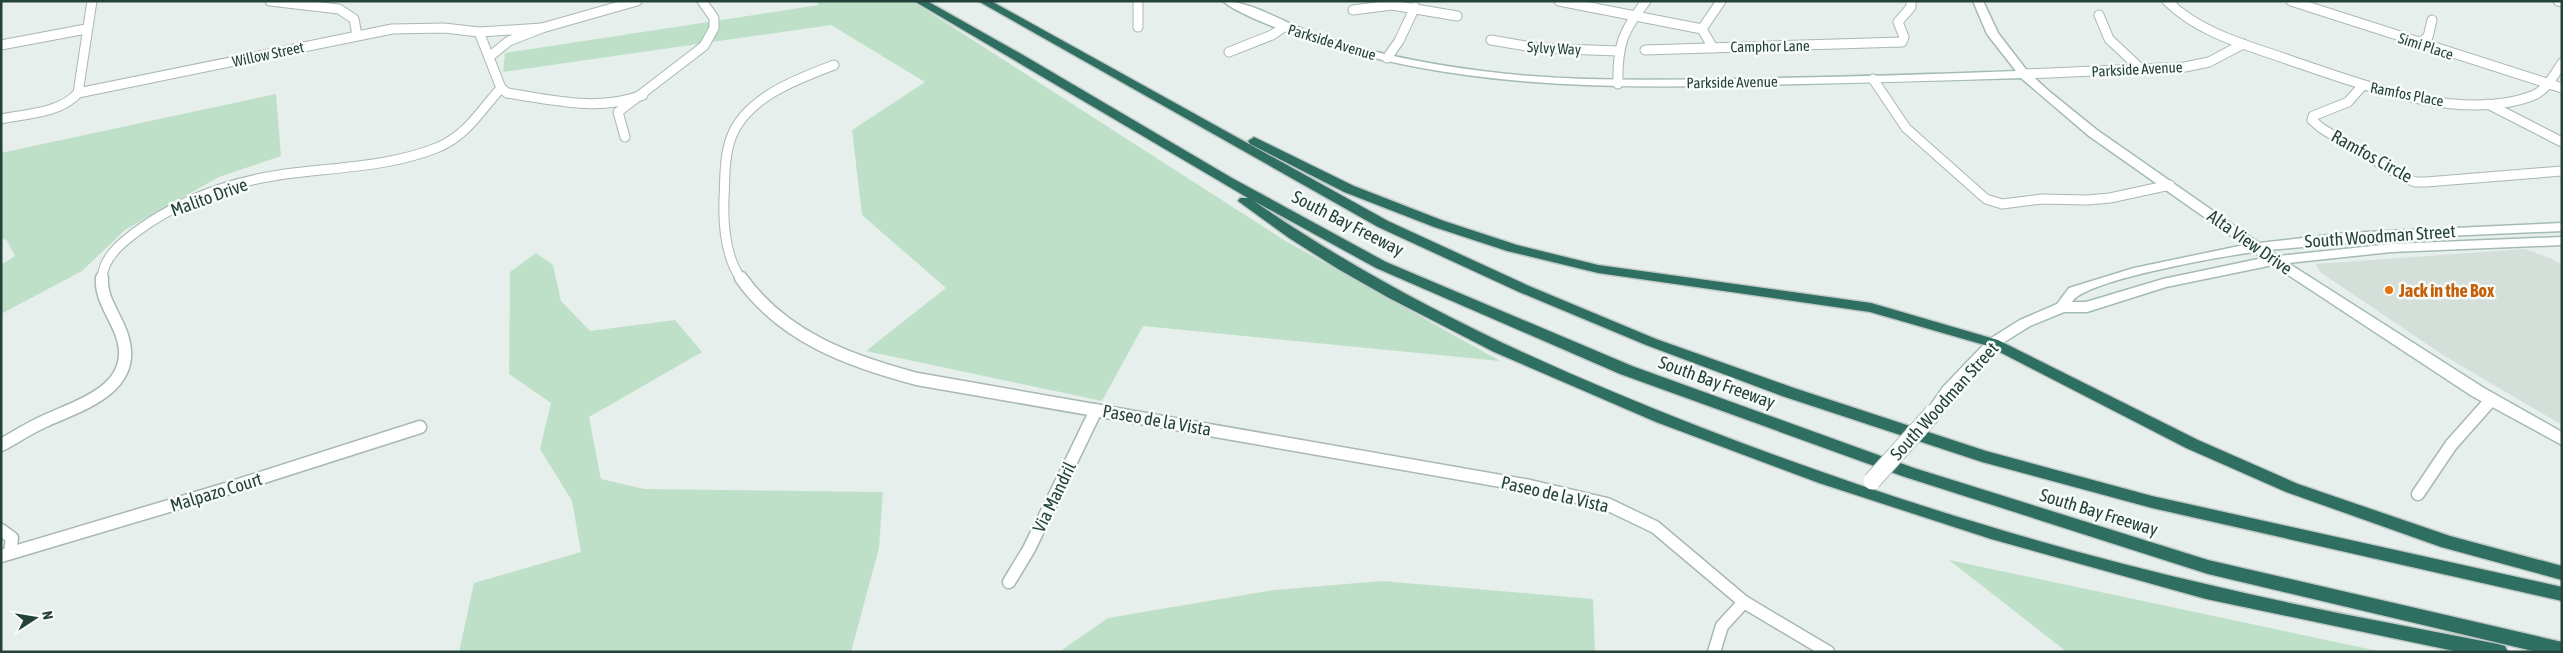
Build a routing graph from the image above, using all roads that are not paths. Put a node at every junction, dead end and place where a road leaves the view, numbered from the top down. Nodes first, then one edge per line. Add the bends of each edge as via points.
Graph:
1 (92, 1) edge
2 (270, 1) edge
3 (637, 1) edge
4 (702, 1) edge
5 (918, 1) edge
6 (983, 1) edge
7 (1138, 1) edge
8 (1228, 1) edge
9 (1559, 1) edge
10 (1646, 1) edge
11 (1721, 1) edge
12 (1911, 1) edge
13 (1978, 1) edge
14 (2167, 1) edge
15 (2292, 1) edge
16 (2558, 1) edge
17 (2562, 2) edge
18 (1415, 7) junction
19 (1353, 10) dead end
20 (1635, 15) junction
21 (2100, 15) dead end
22 (1457, 16) dead end
23 (2432, 20) dead end
24 (1138, 27) dead end
25 (1284, 27) junction
26 (542, 28) junction
27 (1702, 28) junction
28 (86, 29) junction
29 (479, 32) junction
30 (357, 35) junction
31 (1491, 40) dead end
32 (2243, 44) junction
33 (2418, 44) junction
34 (1, 45) edge
35 (1713, 48) junction
36 (1645, 50) dead end
37 (1617, 51) junction
38 (1229, 52) dead end
39 (489, 56) junction
40 (1387, 58) junction
41 (2562, 63) edge
42 (834, 65) dead end
43 (2142, 70) junction
44 (2024, 74) junction
45 (1119, 78) junction
46 (1873, 79) junction
47 (1618, 84) junction
48 (2548, 84) junction
49 (2363, 85) junction
50 (501, 88) junction
51 (2562, 88) edge
52 (78, 93) junction
53 (643, 95) junction
54 (2488, 104) junction
55 (1, 119) edge
56 (625, 137) dead end
57 (2562, 142) edge
58 (2562, 171) edge
59 (1226, 181) junction
60 (2170, 185) junction
61 (2562, 227) edge
62 (2531, 228) junction
63 (2555, 241) edge
64 (2257, 247) junction
65 (2562, 252) edge
66 (2276, 260) junction
67 (2062, 307) junction
68 (1994, 343) junction
69 (2491, 400) junction
70 (1096, 410) junction
71 (420, 427) dead end
72 (2562, 439) edge
73 (1, 445) edge
74 (1866, 487) junction
75 (2418, 494) dead end
76 (1, 530) edge
77 (6, 555) edge
78 (2562, 573) edge
79 (1009, 582) dead end
80 (2562, 594) edge
81 (1744, 602) junction
82 (2562, 650) edge
83 (1714, 652) edge
84 (1828, 652) edge
85 (2498, 652) edge

1 - 28 street
2 - 30 street via 345,11 355,21
3 - 26 street, Willow Street
4 - 53 street via 710,8 715,32 704,46
5 - 59 highway, South Bay Freeway via 1019,57
6 - 45 highway, South Bay Freeway
7 - 24 street
8 - 25 main road, Parkside Avenue
9 - 20 street
10 - 20 street
11 - 27 street
12 - 35 street, Camphor Lane via 1911,7 1898,22 1904,37 1902,42
13 - 44 main road, Alta View Drive via 1993,34
14 - 32 street, Ramfos Place via 2192,22
15 - 33 street, Simi Place
16 - 17 street
18 - 19 street via 1373,4
18 - 22 street
18 - 40 street
20 - 27 street
20 - 37 street via 1619,40
21 - 43 street via 2101,26 2107,35
23 - 33 street via 2428,37
25 - 38 street via 1272,36
25 - 40 main road, Parkside Avenue
26 - 29 street, Willow Street
26 - 39 street, Willow Street via 509,41
27 - 35 street
28 - 34 street
28 - 52 street
29 - 30 street, Willow Street via 419,28
29 - 39 street
30 - 52 street, Willow Street
31 - 37 street, Sylvy Way via 1512,46
32 - 43 street, Parkside Avenue via 2203,64
32 - 49 street, Ramfos Place
33 - 48 street, Simi Place
35 - 36 street, Camphor Lane
37 - 47 street
39 - 50 street
40 - 47 main road, Parkside Avenue via 1508,79
41 - 48 street, Ramfos Place
42 - 70 street, Paseo de la Vista via 799,79 768,97 741,120 730,138 726,162 725,235 732,261 746,286 767,310 796,332 830,351 871,367 918,379
43 - 44 street, Parkside Avenue
44 - 46 main road, Parkside Avenue
44 - 60 main road, Alta View Drive via 2093,132
45 - 68 highway via 1349,189 1512,248 1598,269 1871,308
45 - 80 highway, South Bay Freeway via 1383,224 1524,289 1715,366 1982,456 2152,502
46 - 47 main road, Parkside Avenue
46 - 60 street via 1906,128 1986,199 2002,204 2042,199 2087,200
48 - 51 street, Simi Place
48 - 54 street, Ramfos Place via 2531,96
49 - 54 street, Ramfos Place via 2422,99
49 - 58 street, Ramfos Circle via 2357,97 2313,116 2312,120 2401,176 2415,182 2426,182
50 - 53 street via 507,93 596,106 618,104
50 - 73 street, Malito Drive via 488,100 468,130 424,153 372,166 269,177 204,195 159,216 116,250 102,271 100,281 126,344 119,379 98,396 23,431
52 - 55 street, Willow Street via 68,104
53 - 56 street via 618,112
54 - 57 street
59 - 74 highway via 1245,201 1320,252 1405,303 1463,332 1549,372 1722,442
59 - 82 highway, South Bay Freeway via 1381,265 1600,359 1908,472 2208,567
60 - 64 main road, Alta View Drive
61 - 62 main road, South Woodman Street
62 - 63 main road
62 - 64 main road, South Woodman Street via 2375,234
63 - 65 main road
63 - 66 main road, South Woodman Street via 2391,248
64 - 66 main road, Alta View Drive
64 - 67 main road, South Woodman Street via 2196,257 2110,279 2071,293
66 - 67 main road, South Woodman Street via 2163,283 2087,307
66 - 69 main road, Alta View Drive
67 - 68 main road, South Woodman Street via 2025,323
68 - 74 main road, South Woodman Street, bridge
68 - 78 highway via 2192,444 2292,488 2447,542
69 - 72 main road, Alta View Drive
69 - 75 street via 2450,445
70 - 79 street, Via Mandril via 1029,549
70 - 81 street, Paseo de la Vista via 1530,486 1607,504 1655,527
71 - 77 street, Malpazo Court
74 - 85 highway via 1984,532 2218,594
76 - 77 street via 12,538
81 - 83 street via 1722,626
81 - 84 street, Paseo de la Vista

